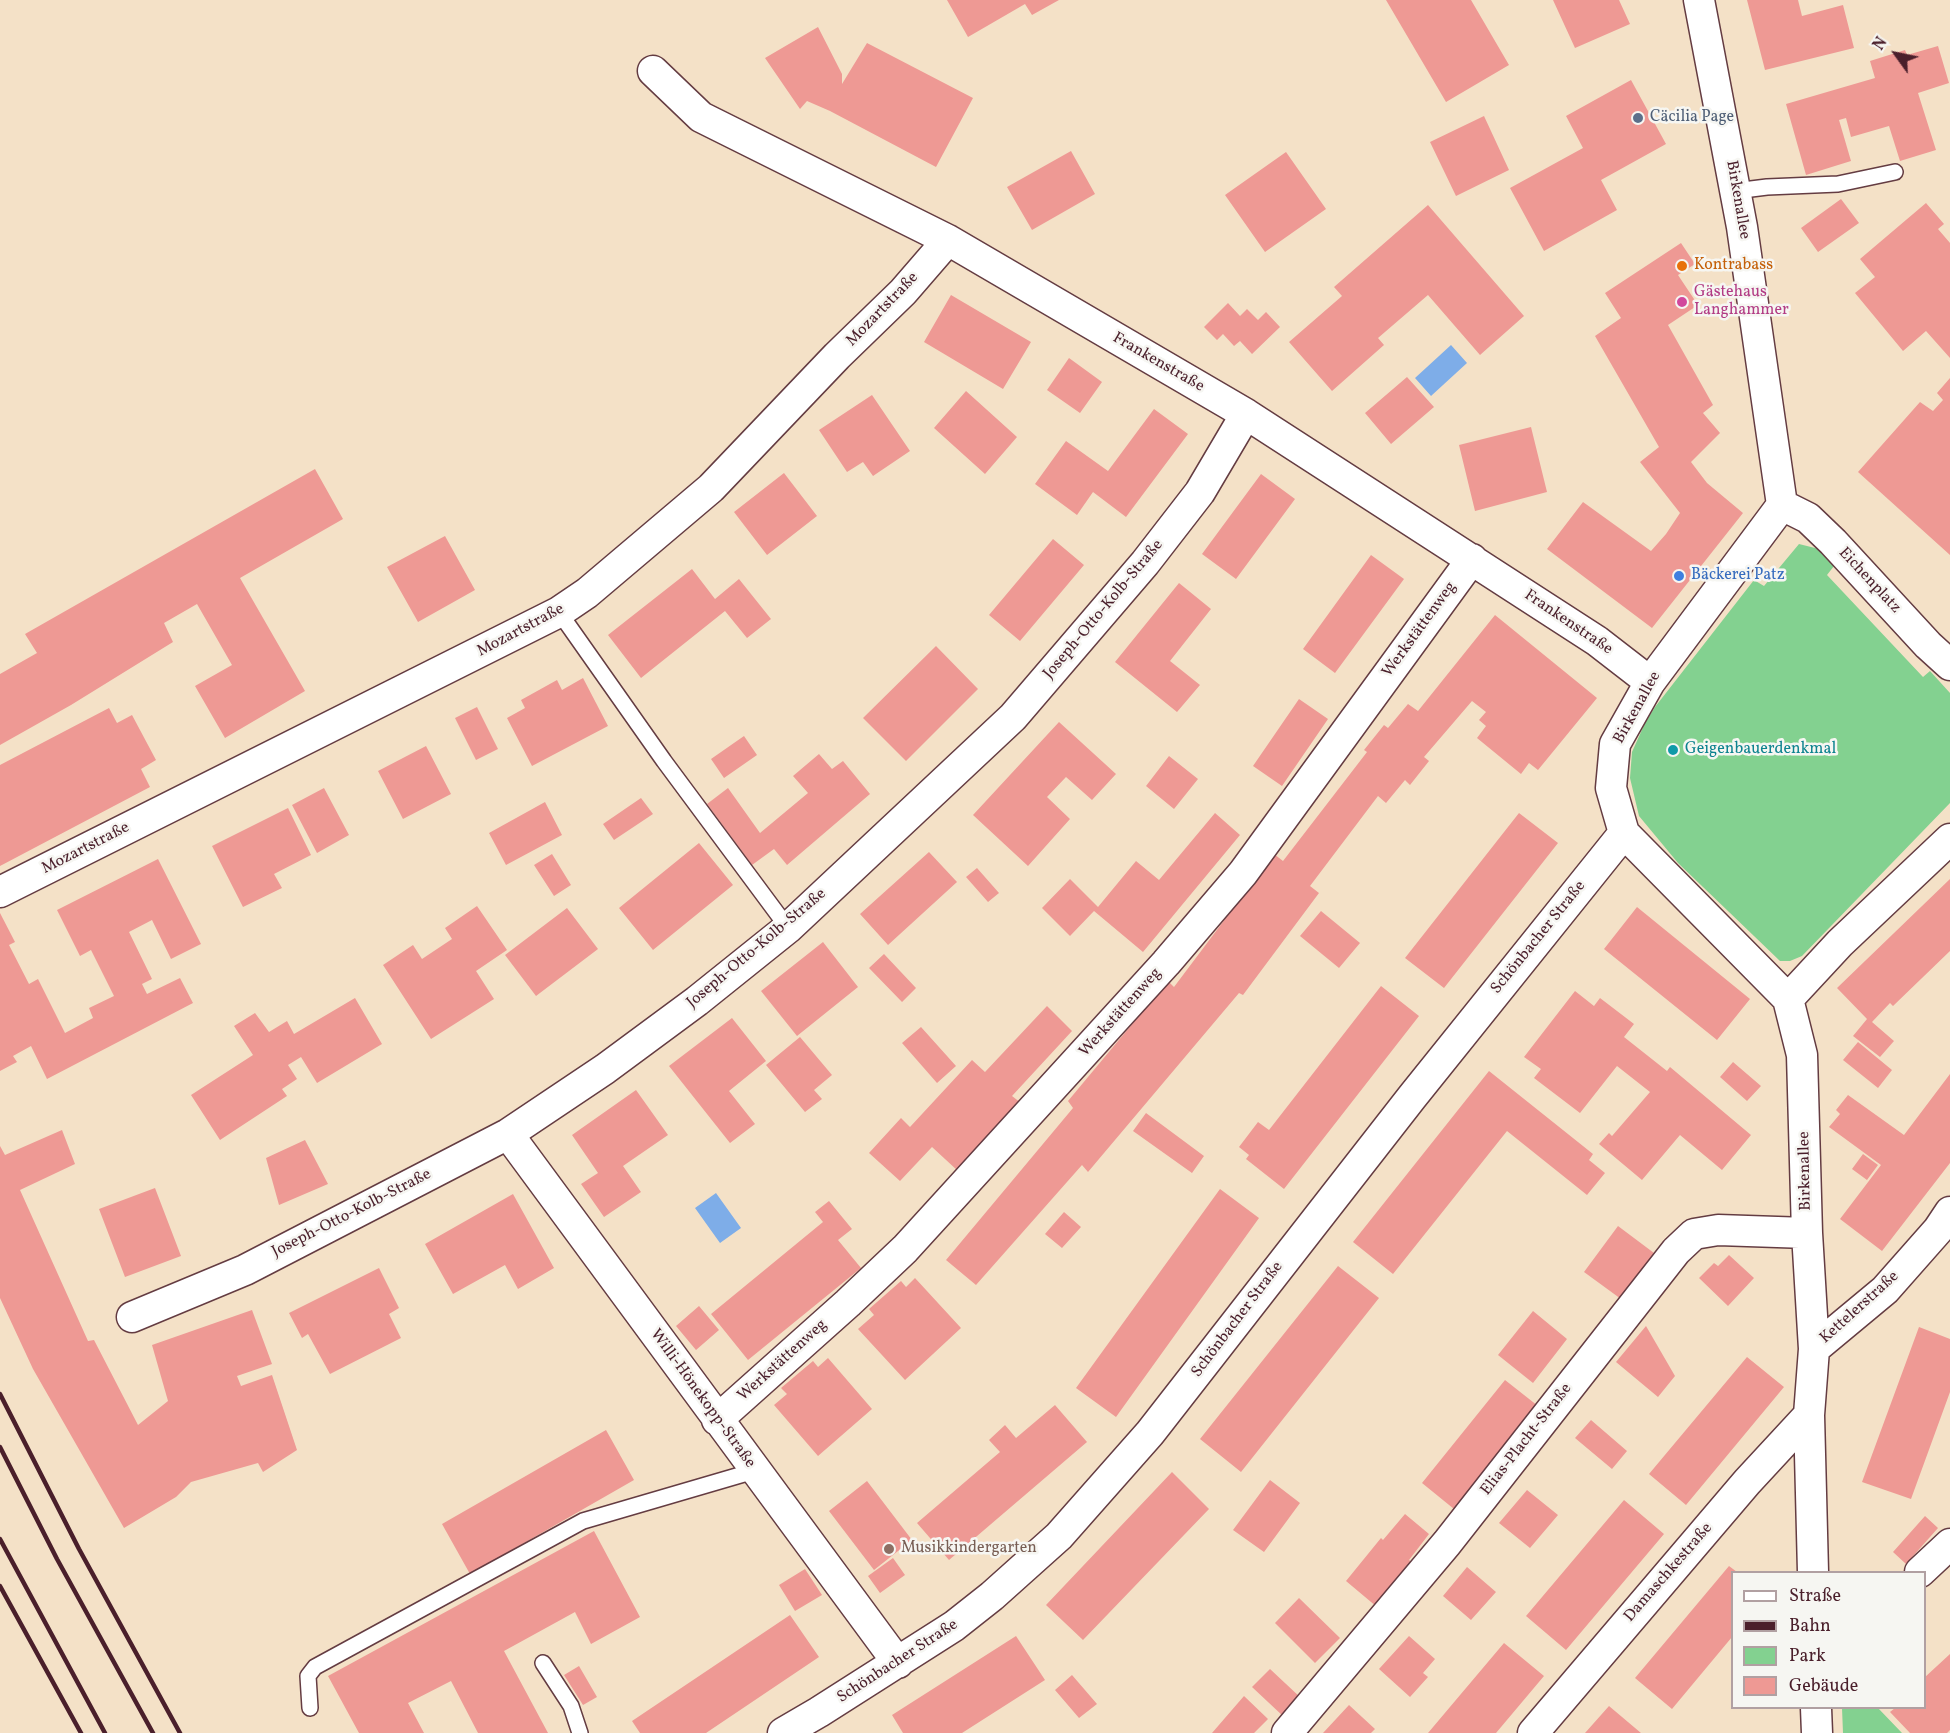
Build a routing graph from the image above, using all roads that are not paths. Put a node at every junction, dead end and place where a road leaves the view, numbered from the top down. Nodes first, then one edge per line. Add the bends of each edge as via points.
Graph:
1 (1699, 0) edge
2 (653, 71) dead end
3 (1895, 172) dead end
4 (1735, 191) junction
5 (948, 240) junction
6 (1246, 414) junction
7 (1782, 505) junction
8 (1472, 559) junction
9 (559, 612) junction
10 (1950, 665) edge
11 (1650, 682) junction
12 (1624, 833) junction
13 (1950, 839) edge
14 (0, 892) edge
15 (788, 928) junction
16 (1788, 999) junction
17 (508, 1134) junction
18 (1950, 1212) edge
19 (1807, 1233) junction
20 (132, 1317) dead end
21 (1815, 1348) junction
22 (1809, 1415) junction
23 (717, 1420) junction
24 (754, 1471) junction
25 (1950, 1544) edge
26 (1814, 1571) edge
27 (1921, 1571) edge
28 (898, 1662) junction
29 (543, 1663) dead end
30 (310, 1707) dead end
31 (1816, 1709) edge
32 (580, 1733) edge
33 (783, 1733) edge
34 (1287, 1733) edge
35 (1533, 1733) edge
36 (1817, 1733) edge

1 - 4 street, Birkenallee
2 - 5 street, Frankenstraße via 701,117
3 - 4 lane via 1838,184
4 - 7 street, Birkenallee
5 - 6 street, Frankenstraße
5 - 9 street, Mozartstraße via 903,292 711,488 587,594
6 - 8 street, Frankenstraße
6 - 15 street, Joseph-Otto-Kolb-Straße via 1200,492 1145,563 1013,717
7 - 10 street, Eichenplatz via 1808,518
7 - 11 street, Birkenallee
8 - 11 street, Frankenstraße via 1597,641
8 - 23 street, Werkstättenweg via 1243,873 1166,963 905,1249
9 - 14 street, Mozartstraße
9 - 15 lane
11 - 12 street, Birkenallee via 1615,744 1611,788
12 - 16 street, Birkenallee
12 - 28 street, Schönbacher Straße via 1103,1488 1059,1536 992,1596
13 - 16 street via 1840,943
15 - 17 street, Joseph-Otto-Kolb-Straße via 605,1069
16 - 19 street, Birkenallee via 1802,1055
17 - 20 street, Joseph-Otto-Kolb-Straße via 245,1270
17 - 23 street, Willi-Hönekopp-Straße
18 - 21 street, Kettelerstraße via 1885,1290
19 - 21 street, Birkenallee
19 - 34 street, Elias-Placht-Straße via 1718,1230 1694,1234 1676,1251 1447,1543
21 - 22 street, Birkenallee
22 - 26 street, Birkenallee
22 - 35 street, Damaschkestraße
23 - 24 street, Willi-Hönekopp-Straße
24 - 28 street, Willi-Hönekopp-Straße
24 - 30 lane via 583,1521 315,1667 308,1676
25 - 27 street
28 - 33 street, Schönbacher Straße
29 - 32 lane via 571,1706
31 - 36 street

